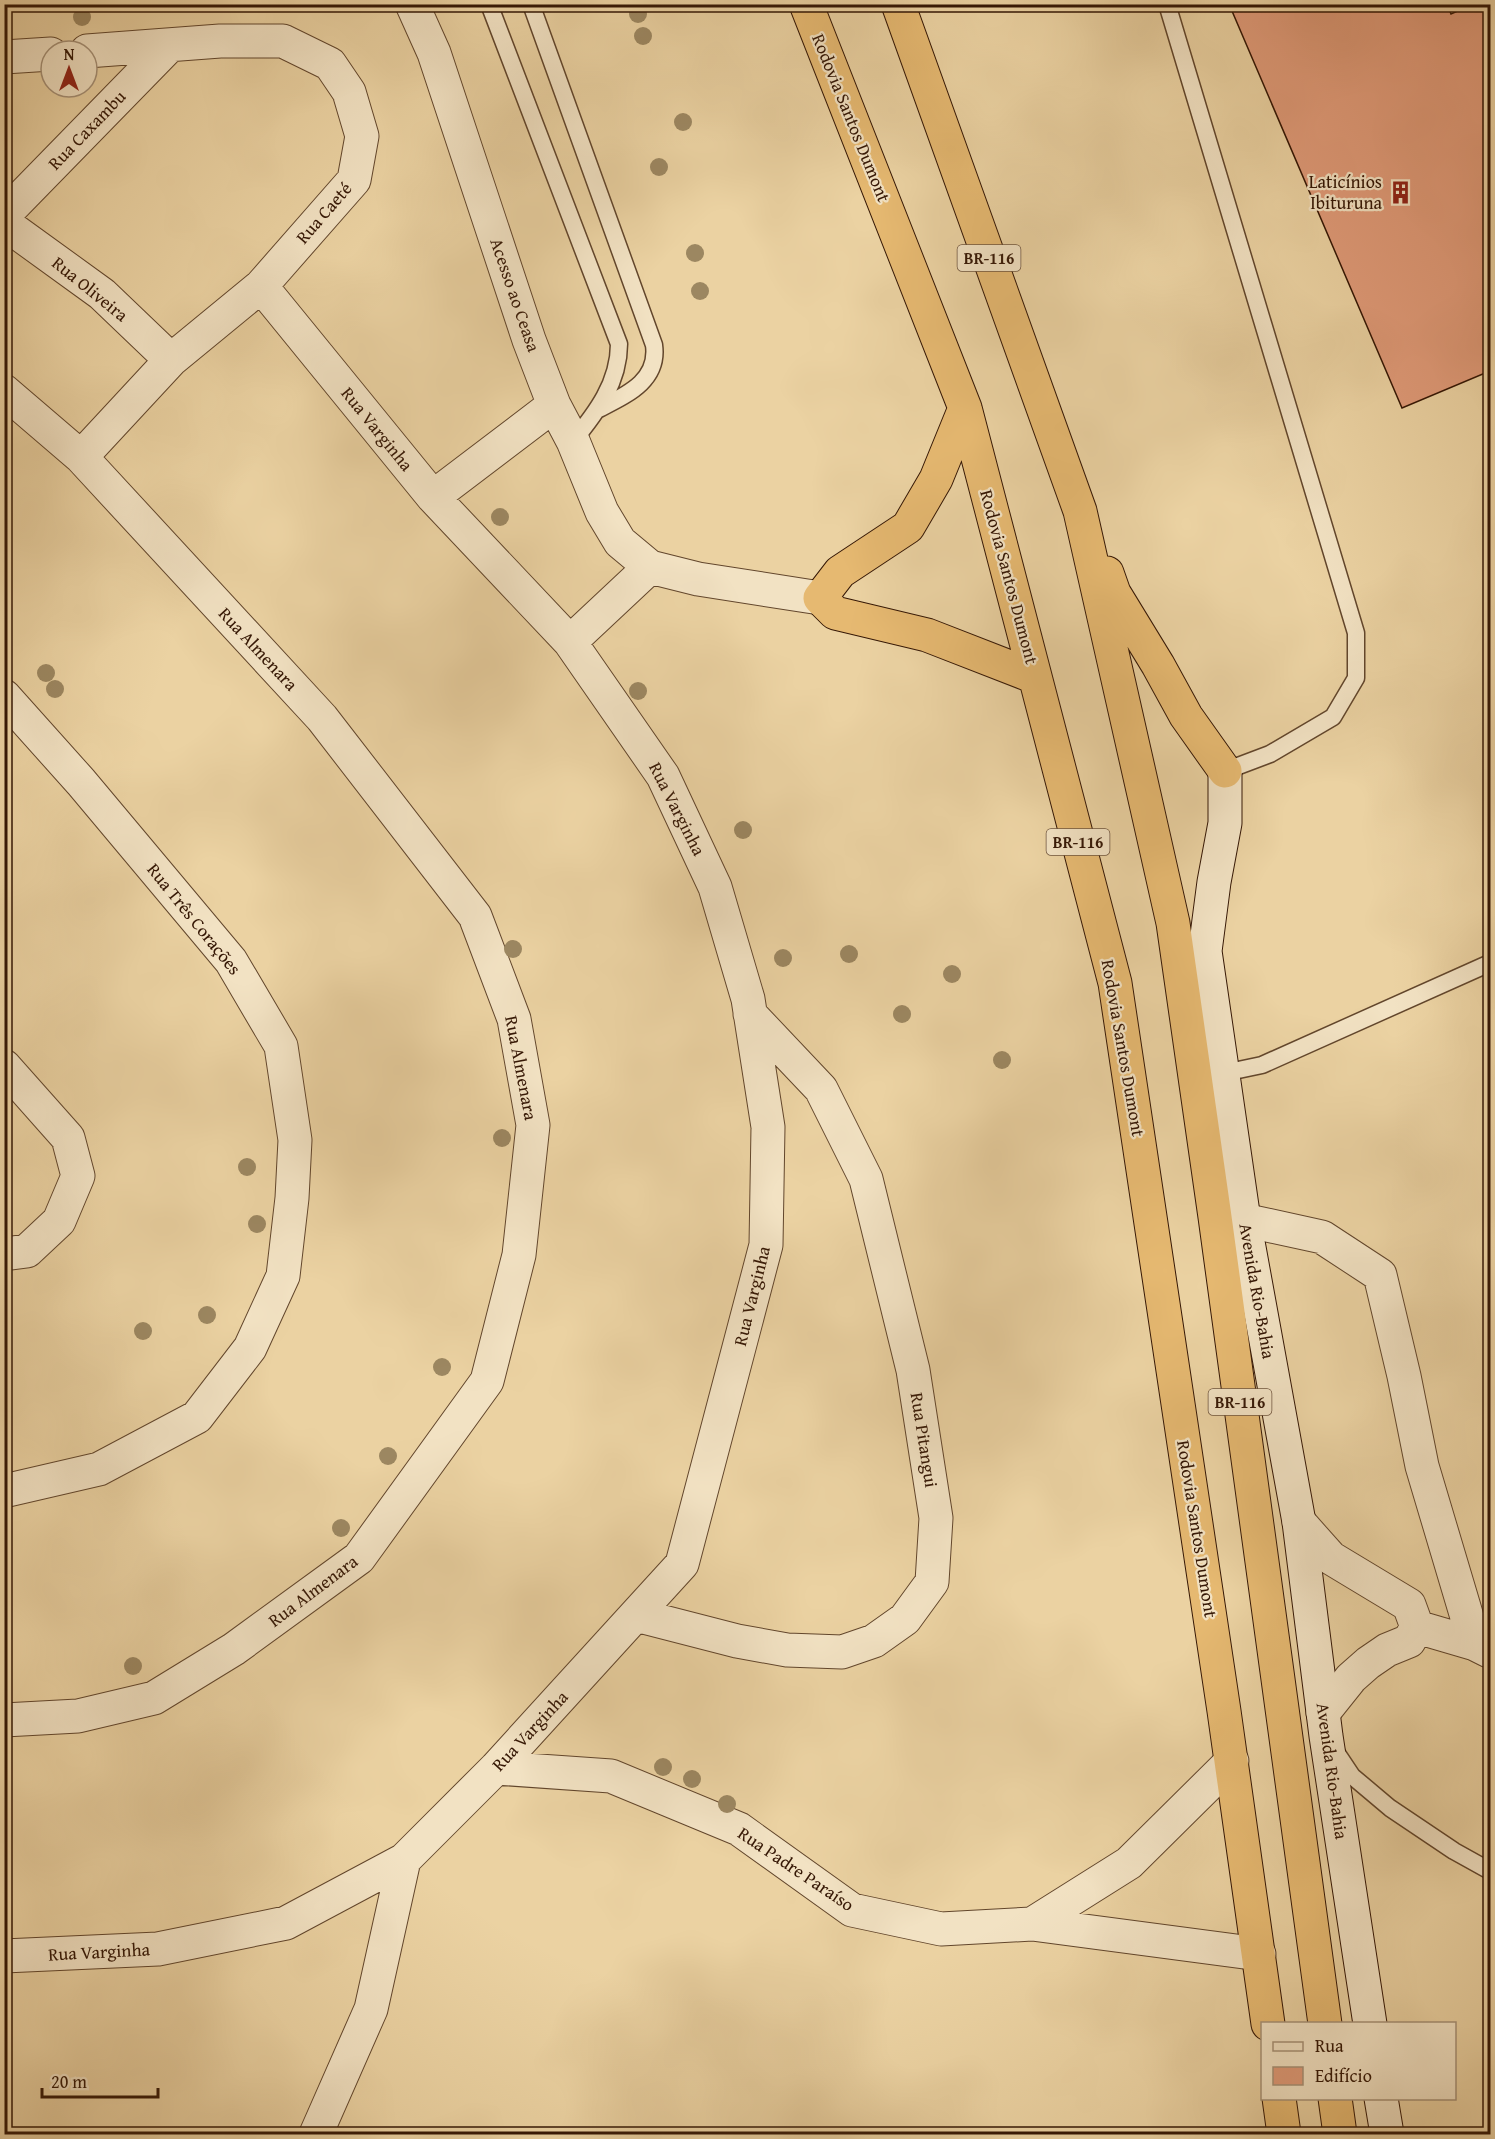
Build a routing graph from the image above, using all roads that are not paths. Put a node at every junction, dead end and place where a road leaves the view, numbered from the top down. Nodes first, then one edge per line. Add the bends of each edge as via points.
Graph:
1 (412, 4) edge
2 (489, 4) edge
3 (531, 4) edge
4 (806, 4) edge
5 (898, 4) edge
6 (1167, 4) edge
7 (169, 46) junction
8 (99, 50) edge
9 (39, 55) edge
10 (4, 57) edge
11 (4, 214) edge
12 (4, 223) edge
13 (261, 286) junction
14 (171, 360) junction
15 (4, 392) edge
16 (555, 405) junction
17 (965, 408) junction
18 (599, 409) junction
19 (573, 441) junction
20 (81, 457) junction
21 (433, 496) junction
22 (1080, 511) junction
23 (650, 567) junction
24 (820, 598) junction
25 (570, 642) junction
26 (1035, 676) junction
27 (4, 696) edge
28 (1226, 771) junction
29 (1491, 963) edge
30 (750, 1014) junction
31 (4, 1066) edge
32 (1224, 1073) junction
33 (1198, 1098) junction
34 (1229, 1218) junction
35 (4, 1254) edge
36 (4, 1491) edge
37 (1299, 1522) junction
38 (636, 1616) junction
39 (1417, 1627) junction
40 (1483, 1648) edge
41 (4, 1720) edge
42 (1324, 1724) junction
43 (1232, 1761) junction
44 (496, 1768) junction
45 (405, 1860) junction
46 (1491, 1871) edge
47 (1032, 1924) junction
48 (1258, 1954) junction
49 (4, 1956) edge
50 (1268, 2022) edge
51 (1325, 2022) edge
52 (1370, 2022) edge
53 (1279, 2100) edge
54 (1335, 2100) edge
55 (1381, 2100) edge
56 (316, 2134) edge
57 (1284, 2134) edge
58 (1340, 2134) edge
59 (1387, 2134) edge

1 - 16 street, Acesso ao Ceasa via 435,53 529,340
2 - 18 lane via 619,344 616,372
3 - 18 lane via 654,345 656,358 652,370 633,391
4 - 17 highway, Rodovia Santos Dumont / BR-116
5 - 22 highway, BR-116
6 - 28 lane via 1356,633 1356,678 1333,717 1270,754
7 - 8 street, Rua Caeté
7 - 11 street, Rua Caxambu
7 - 13 street, Rua Caeté via 283,41 330,64 349,92 362,136 354,180
9 - 10 street
12 - 14 street, Rua Oliveira via 102,294
13 - 14 street, Rua Caeté
13 - 21 street, Rua Varginha
14 - 20 street, Rua Caeté
15 - 20 street, Rua Almenara
16 - 19 street, Acesso ao Ceasa
16 - 21 street
17 - 24 highway via 936,478 908,527 840,572
17 - 26 highway, Rodovia Santos Dumont / BR-116
18 - 19 lane
19 - 23 street, Acesso ao Ceasa via 602,512 620,542
20 - 41 street, Rua Almenara via 322,718 476,916 514,1019 533,1125 519,1255 486,1381 359,1558 234,1649 154,1698 78,1716
21 - 25 street, Rua Varginha
22 - 28 highway via 1114,593 1186,716
22 - 33 highway, BR-116 via 1173,923
23 - 24 street, Acesso ao Ceasa via 698,579
23 - 25 street
24 - 26 highway via 836,613 927,635
25 - 30 street, Rua Varginha via 663,776 716,888
26 - 43 highway, Rodovia Santos Dumont / BR-116 via 1115,983
27 - 36 street, Rua Três Corações via 231,961 281,1046 295,1140 283,1276 250,1348 197,1417 99,1469
28 - 32 street, Avenida Rio-Bahia via 1225,823 1205,951
29 - 32 lane via 1262,1065
30 - 38 street, Rua Varginha via 768,1127 766,1245 682,1564
30 - 38 street, Rua Pitangui via 821,1089 866,1179 913,1370 936,1518 932,1582 905,1619 874,1641 842,1652 787,1650
31 - 35 street via 68,1138 78,1176 59,1221 27,1251
32 - 33 lane
32 - 34 street, Avenida Rio-Bahia
33 - 34 highway, BR-116
34 - 37 street, Avenida Rio-Bahia
34 - 40 street via 1322,1237 1380,1275 1422,1466
34 - 51 highway, BR-116
37 - 39 street via 1331,1558 1409,1605
37 - 42 street, Avenida Rio-Bahia
38 - 44 street, Rua Varginha
39 - 40 street
39 - 42 street via 1408,1641 1387,1650 1351,1678
42 - 46 lane via 1352,1776 1390,1808
42 - 52 street, Avenida Rio-Bahia
43 - 47 street, Rua Padre Paraíso via 1129,1863
43 - 48 highway, Rodovia Santos Dumont / BR-116
44 - 45 street, Rua Varginha
44 - 47 street, Rua Padre Paraíso via 611,1776 739,1829 852,1910 941,1929
45 - 49 street, Rua Varginha via 286,1923 158,1949
45 - 56 street via 371,2009
47 - 48 street, Rua Padre Paraíso
48 - 50 highway, Rodovia Santos Dumont / BR-116
53 - 57 highway
54 - 58 highway
55 - 59 street

